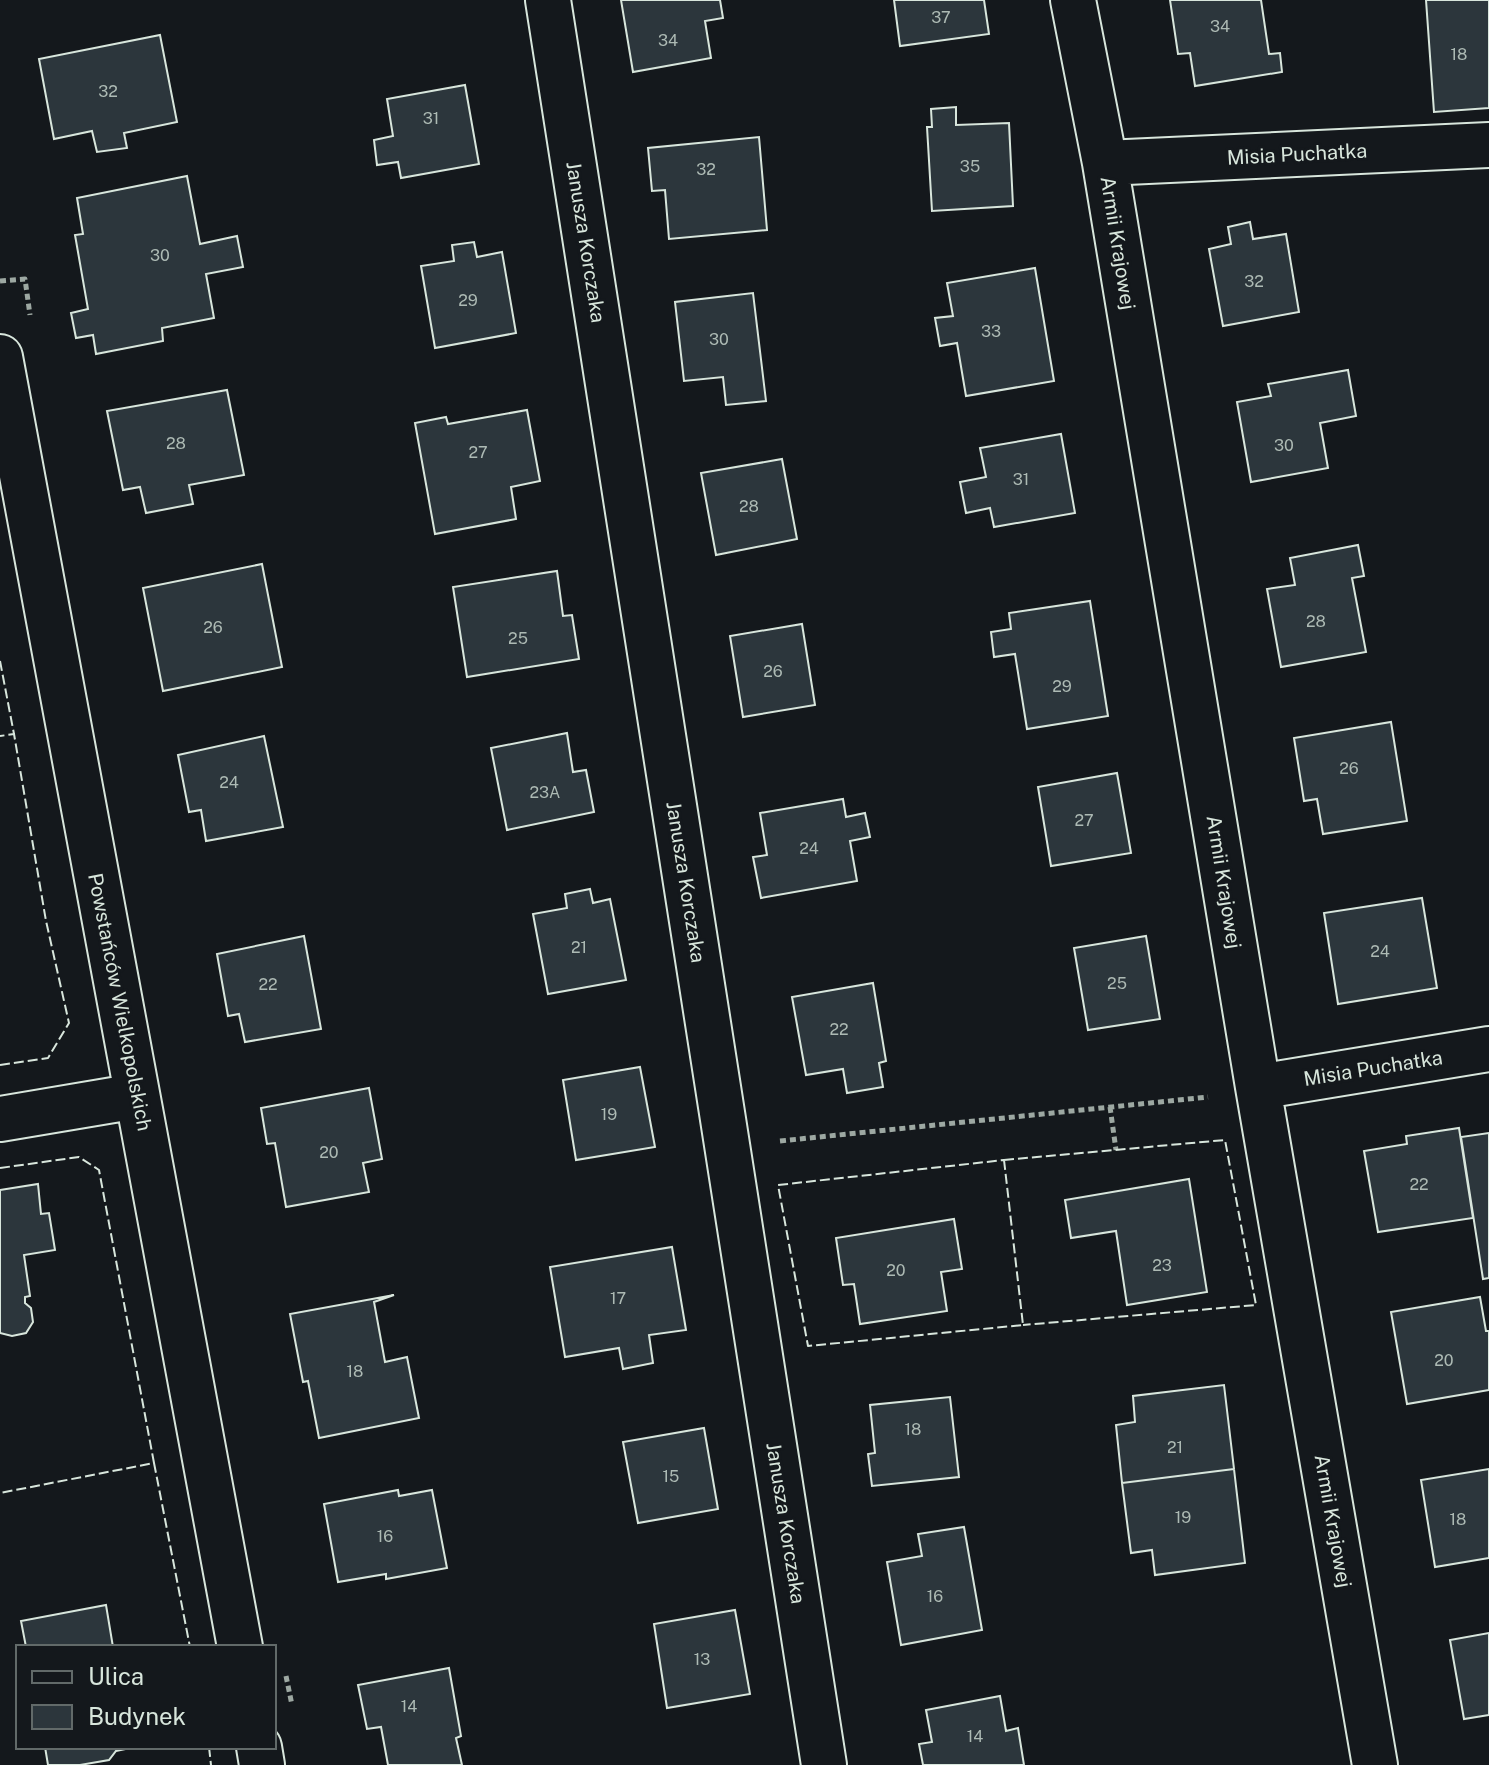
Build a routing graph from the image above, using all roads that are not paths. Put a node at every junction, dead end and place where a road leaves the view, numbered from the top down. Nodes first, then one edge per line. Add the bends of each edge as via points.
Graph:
1 (548, 0) edge
2 (1073, 0) edge
3 (1489, 145) edge
4 (1105, 163) junction
5 (0, 357) edge
6 (1489, 1049) edge
7 (1258, 1087) junction
8 (137, 1096) junction
9 (0, 1119) edge
10 (240, 1645) edge
11 (824, 1765) edge
12 (1375, 1765) edge

1 - 11 street, Janusza Korczaka
2 - 4 street, Armii Krajowej
3 - 4 street, Misia Puchatka
4 - 7 street, Armii Krajowej
5 - 8 street, Powstańców Wielkopolskich
6 - 7 street, Misia Puchatka
7 - 12 street, Armii Krajowej
8 - 9 street
8 - 10 street, Powstańców Wielkopolskich

